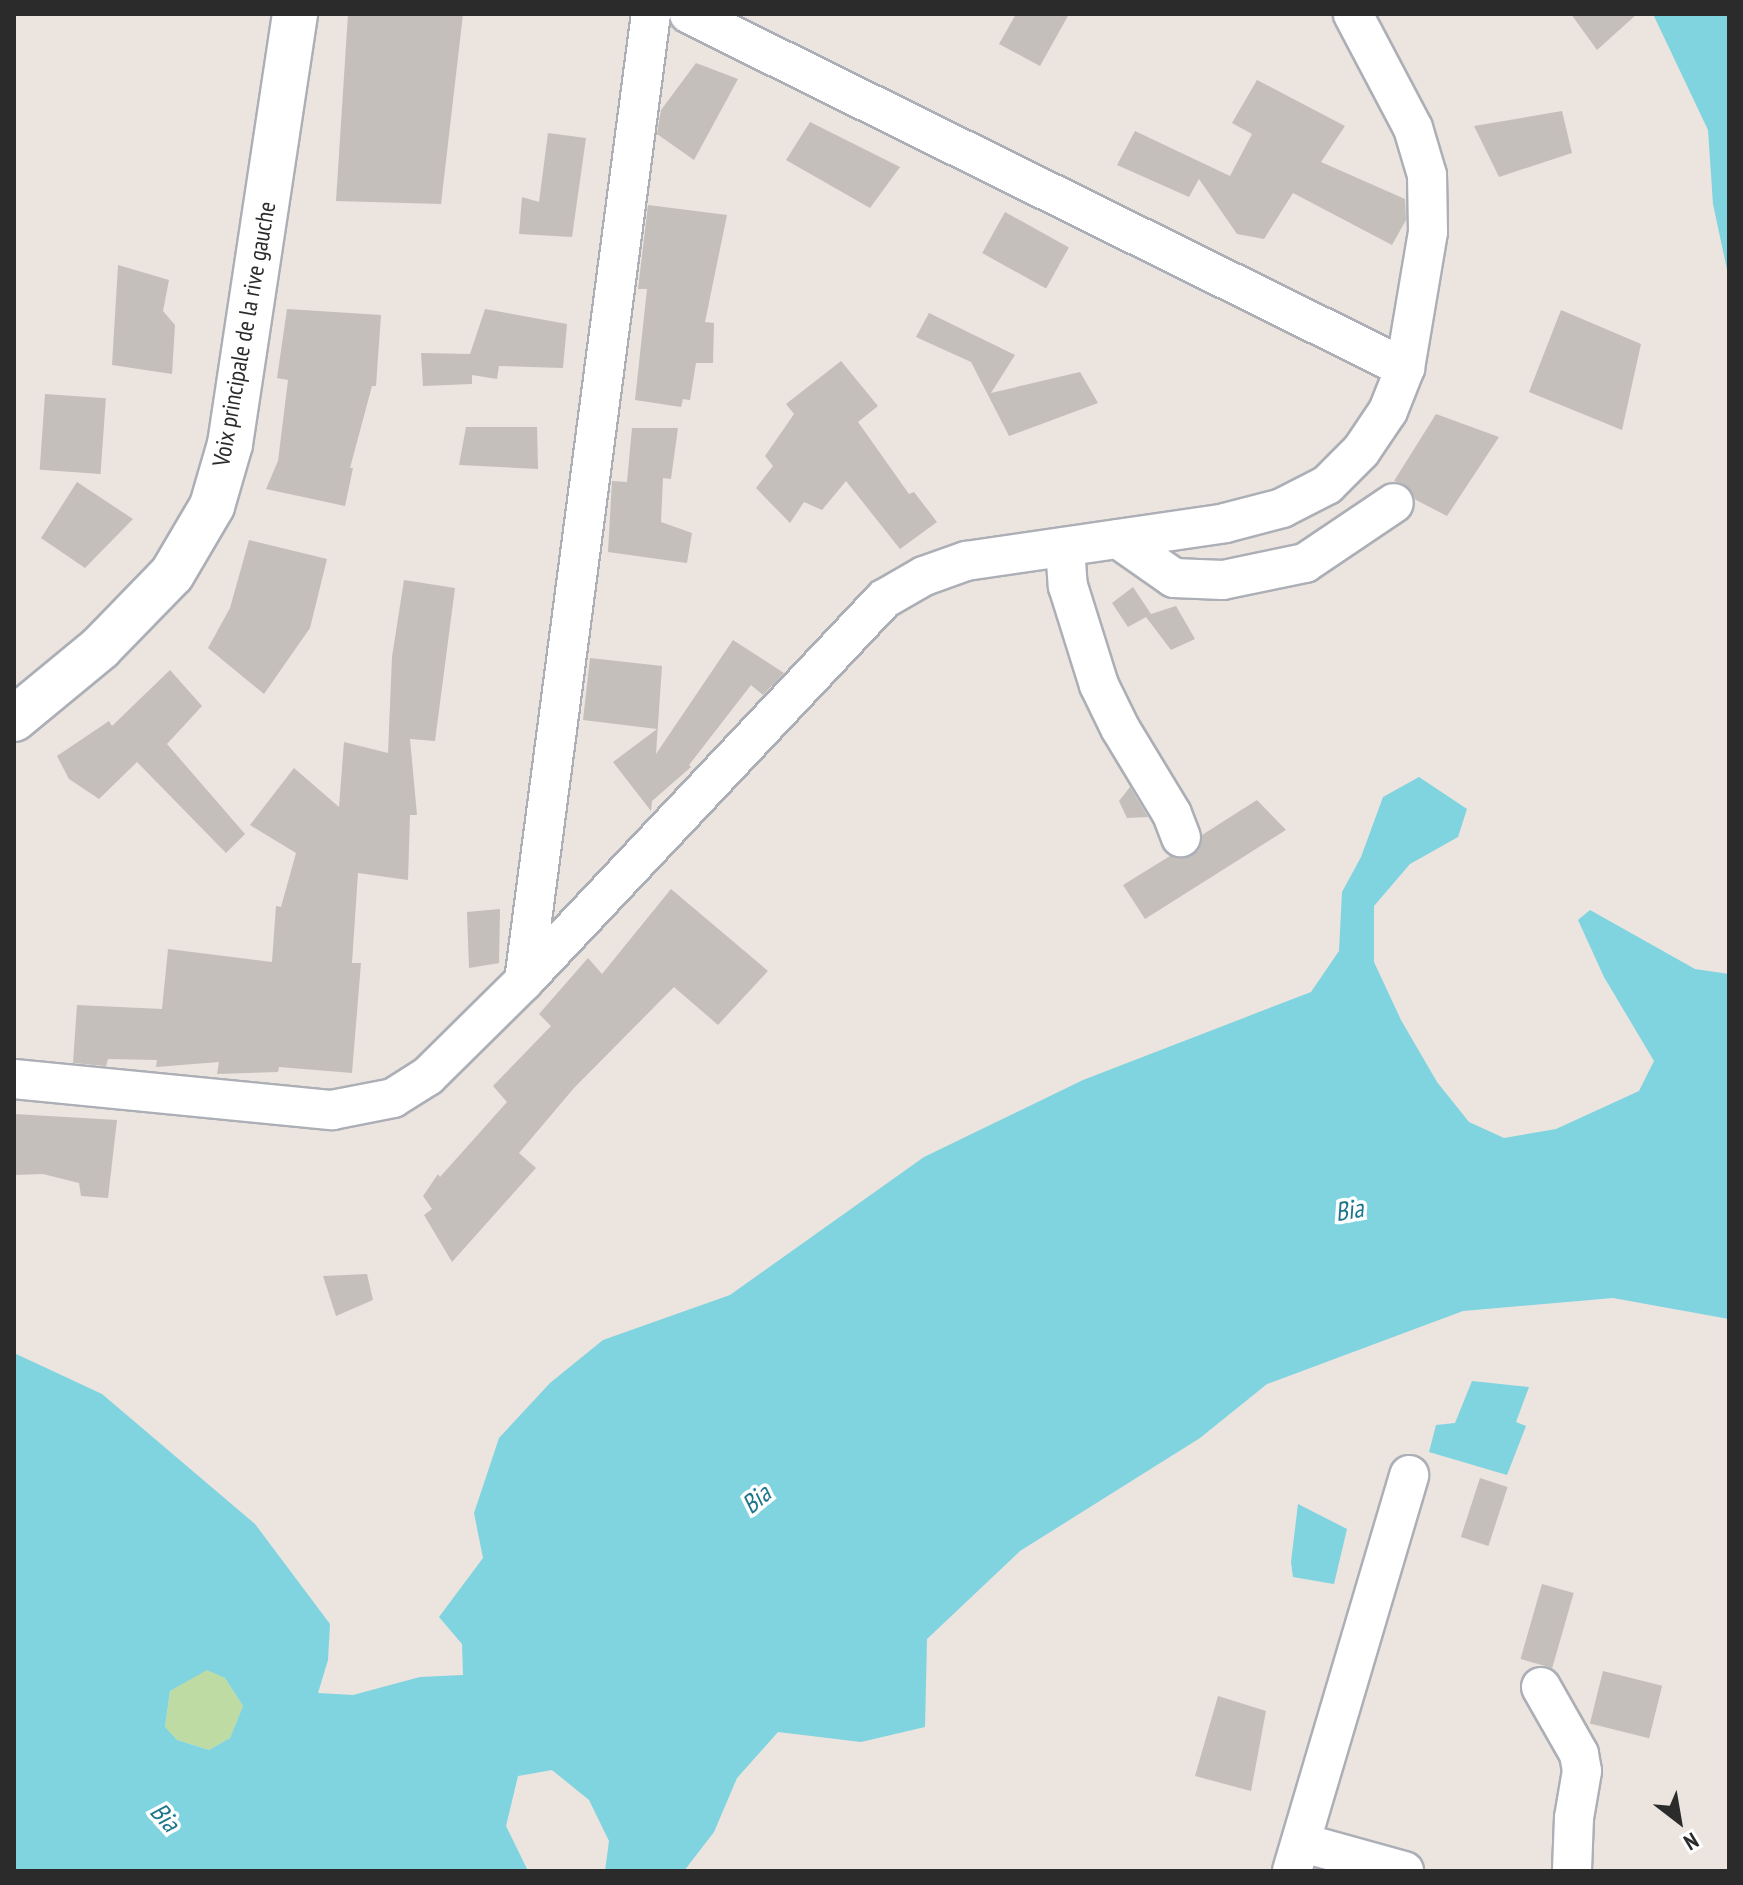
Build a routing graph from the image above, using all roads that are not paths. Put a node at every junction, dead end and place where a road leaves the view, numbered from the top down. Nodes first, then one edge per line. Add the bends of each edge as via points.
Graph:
1 (295, 14) edge
2 (651, 14) edge
3 (689, 14) edge
4 (1353, 14) edge
5 (1405, 368) junction
6 (1394, 503) dead end
7 (1118, 539) junction
8 (1065, 547) junction
9 (14, 719) edge
10 (1181, 837) dead end
11 (524, 981) junction
12 (14, 1079) edge
13 (1409, 1475) dead end
14 (1541, 1687) dead end
15 (1297, 1857) edge
16 (1404, 1871) edge
17 (1572, 1871) edge

1 - 9 street, Voix principale de la rive gauche via 230,444 212,506 172,574 100,648
2 - 11 street
3 - 5 street
4 - 5 street via 1413,128 1427,175 1428,232
5 - 7 street via 1388,411 1361,451 1327,485 1282,508 1225,523
6 - 7 street via 1305,563 1223,580 1174,578
7 - 8 street
8 - 10 street via 1068,586 1099,685
8 - 11 street via 966,561 924,576 884,599
11 - 12 street via 428,1076 393,1098 332,1110
13 - 15 street
14 - 17 street via 1579,1754 1582,1771
15 - 16 street

